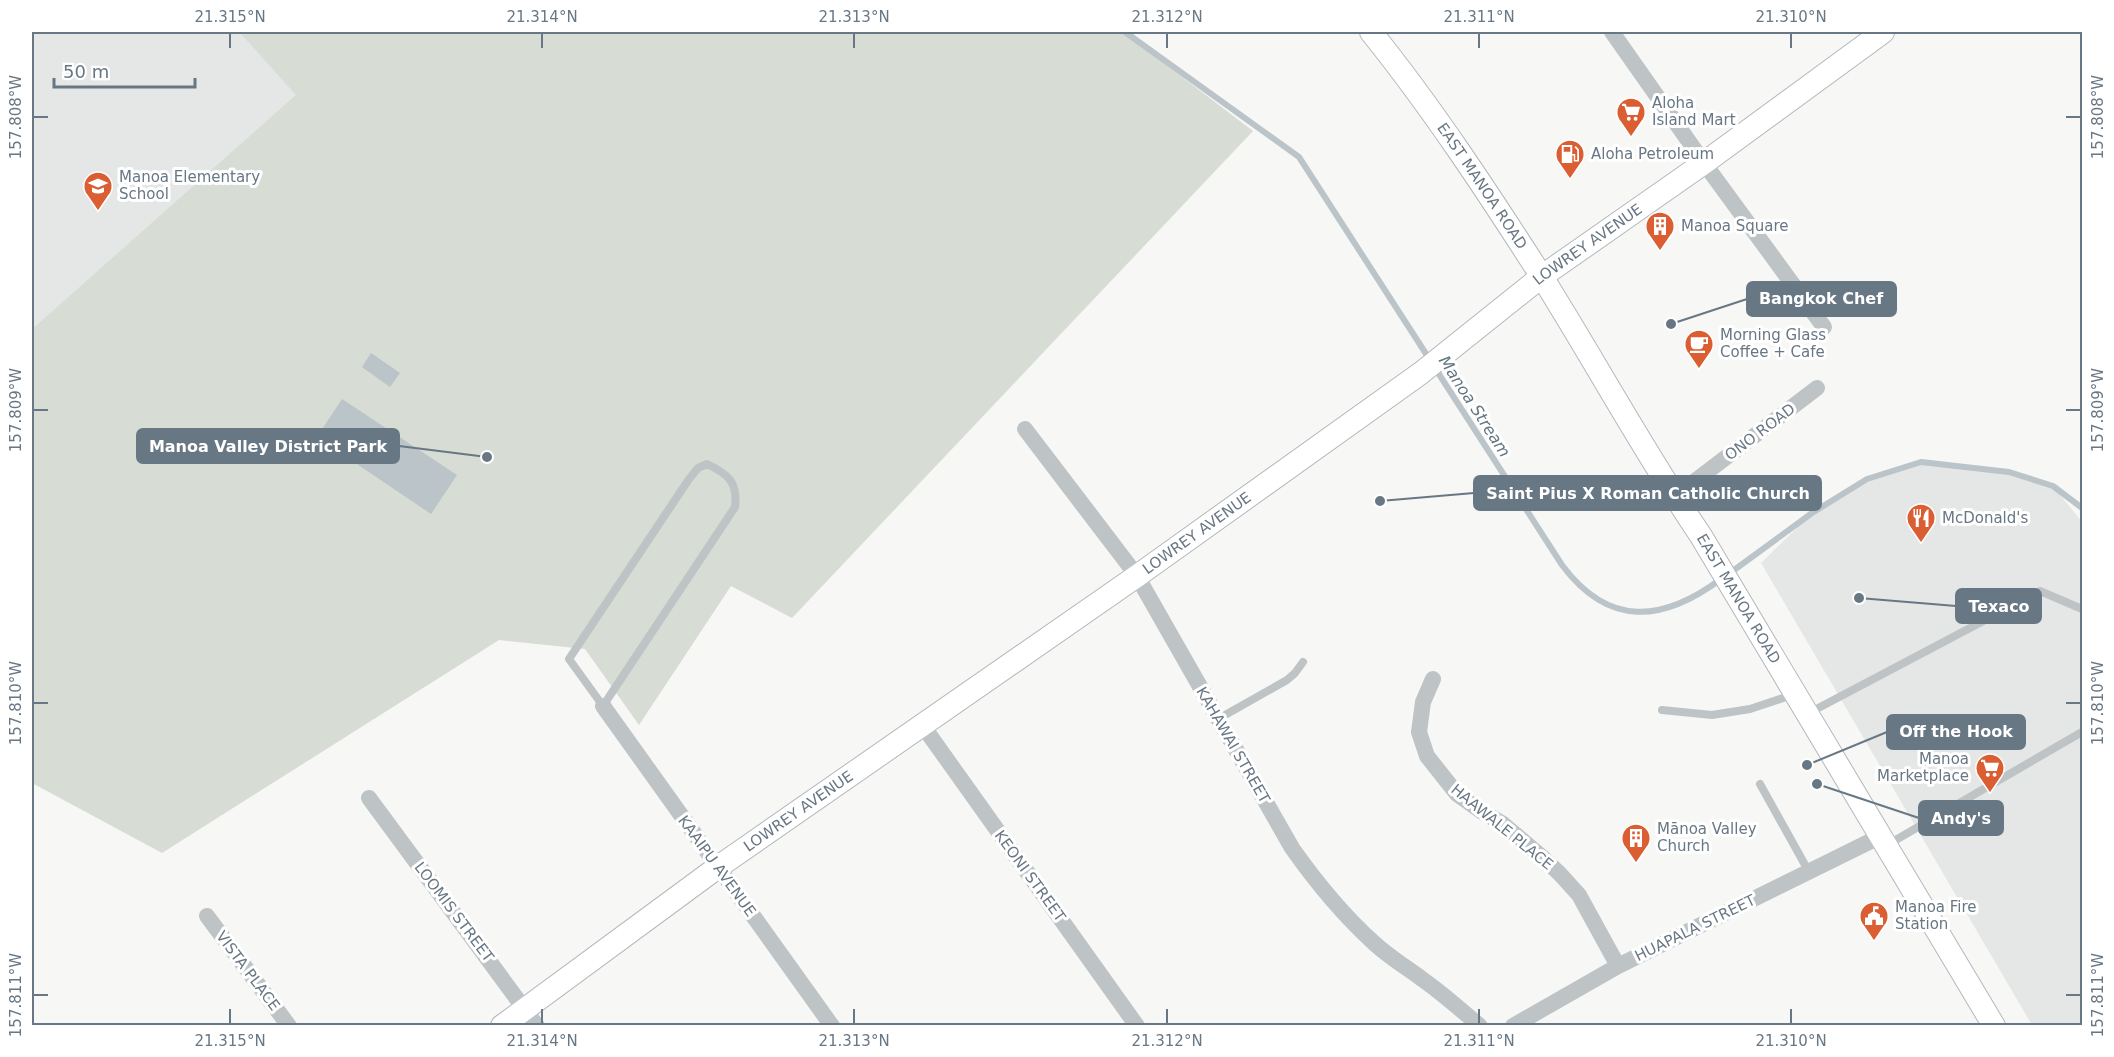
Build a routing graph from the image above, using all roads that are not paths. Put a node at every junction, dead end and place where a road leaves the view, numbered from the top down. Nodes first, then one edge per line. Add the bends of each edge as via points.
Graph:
1 (1371, 32) edge
2 (1612, 32) edge
3 (1873, 35) edge
4 (1704, 162) junction
5 (1541, 277) junction
6 (1824, 327) dead end
7 (1817, 388) dead end
8 (1025, 429) dead end
9 (1674, 497) junction
10 (1137, 576) junction
11 (2082, 609) edge
12 (1303, 662) dead end
13 (1433, 679) dead end
14 (1795, 694) junction
15 (603, 706) junction
16 (1662, 710) dead end
17 (1807, 714) junction
18 (1217, 719) junction
19 (924, 726) junction
20 (2082, 732) edge
21 (1760, 784) dead end
22 (369, 798) dead end
23 (1884, 841) junction
24 (718, 867) junction
25 (1809, 872) junction
26 (207, 916) dead end
27 (1618, 966) junction
28 (532, 1017) edge
29 (290, 1026) edge
30 (502, 1026) edge
31 (832, 1026) edge
32 (1137, 1026) edge
33 (1480, 1026) edge
34 (1513, 1026) edge
35 (1995, 1026) edge

1 - 5 street, EAST MANOA ROAD via 1464,160
2 - 4 street
3 - 4 street, LOWREY AVENUE
4 - 5 street, LOWREY AVENUE
4 - 6 street
5 - 9 street, EAST MANOA ROAD
5 - 10 street, LOWREY AVENUE via 1421,373
7 - 9 street, ONO ROAD
8 - 10 street, KAHAWAI STREET
9 - 14 street, EAST MANOA ROAD
10 - 18 street, KAHAWAI STREET
10 - 19 street, LOWREY AVENUE
11 - 17 lane via 2040,591
12 - 18 lane via 1287,680
13 - 27 street, HAAWALE PLACE via 1419,732 1426,756 1457,794 1503,824 1579,895
14 - 16 lane via 1750,709 1712,715
14 - 17 street, EAST MANOA ROAD
15 - 15 lane via 569,659 689,478 707,464 727,475 733,484 735,507
15 - 24 street, KAAIPU AVENUE
17 - 23 street, EAST MANOA ROAD
18 - 33 street, KAHAWAI STREET via 1292,848 1332,901 1375,944
19 - 24 street, LOWREY AVENUE
19 - 32 street, KEONI STREET
20 - 23 lane
21 - 25 lane
22 - 28 street, LOOMIS STREET
23 - 25 street, HUAPALA STREET
23 - 35 street, EAST MANOA ROAD
24 - 28 street, LOWREY AVENUE
24 - 31 street, KAAIPU AVENUE
25 - 27 street, HUAPALA STREET
26 - 29 street, VISTA PLACE
27 - 34 street, HUAPALA STREET
28 - 30 street, LOWREY AVENUE

